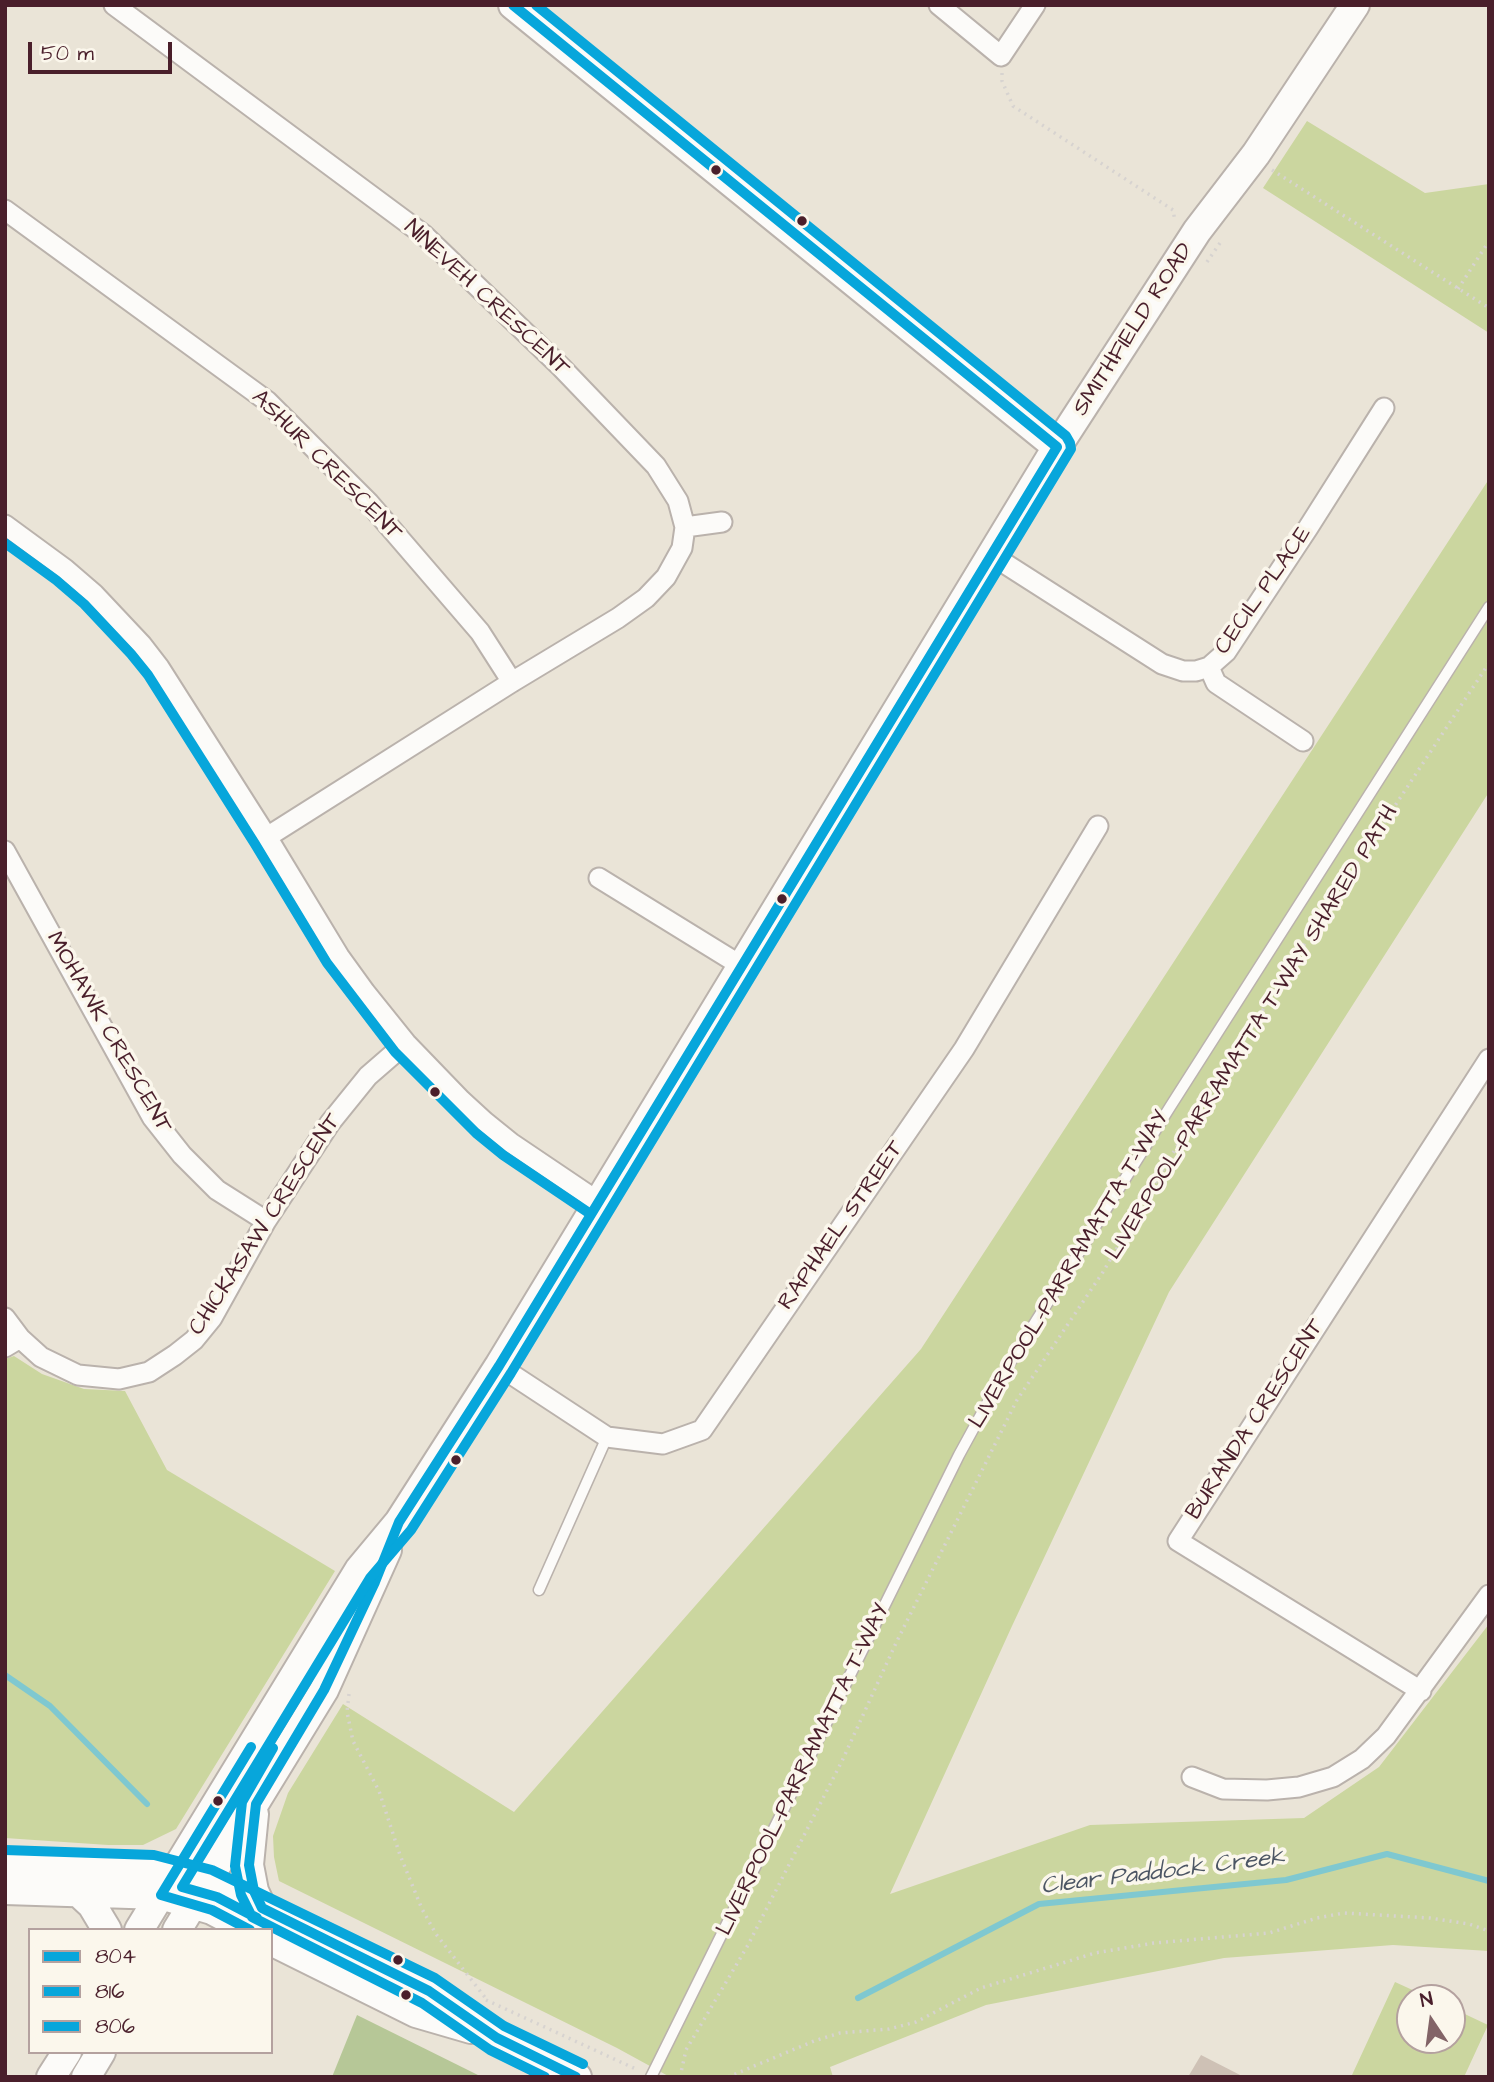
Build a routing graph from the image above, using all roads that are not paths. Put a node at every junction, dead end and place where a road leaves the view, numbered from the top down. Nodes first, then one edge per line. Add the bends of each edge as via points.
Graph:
1 (114, 5) edge
2 (513, 5) edge
3 (939, 5) edge
4 (1035, 5) edge
5 (1355, 5) edge
6 (5, 210) edge
7 (1384, 408) dead end
8 (1057, 447) junction
9 (722, 522) dead end
10 (5, 525) edge
11 (685, 527) junction
12 (993, 556) junction
13 (1489, 607) edge
14 (1209, 667) junction
15 (512, 682) junction
16 (1303, 741) dead end
17 (1098, 827) dead end
18 (267, 837) junction
19 (5, 852) edge
20 (599, 878) dead end
21 (740, 965) junction
22 (406, 1043) junction
23 (1489, 1059) edge
24 (597, 1201) junction
25 (266, 1221) junction
26 (5, 1318) edge
27 (13, 1343) edge
28 (499, 1366) junction
29 (607, 1437) junction
30 (399, 1522) junction
31 (539, 1590) dead end
32 (1489, 1595) edge
33 (1421, 1690) junction
34 (1192, 1777) dead end
35 (256, 1804) junction
36 (5, 1864) edge
37 (168, 1885) junction
38 (5, 1890) edge
39 (79, 1892) junction
40 (200, 1893) junction
41 (256, 1919) edge
42 (106, 1928) edge
43 (140, 1928) edge
44 (178, 1928) edge
45 (273, 1942) edge
46 (497, 2038) junction
47 (66, 2054) edge
48 (100, 2054) edge
49 (652, 2076) edge
50 (51, 2077) edge
51 (86, 2077) edge
52 (578, 2077) edge

1 - 11 street, NINEVEH CRESCENT via 424,235 656,466 678,501
2 - 8 main road
3 - 4 street via 1001,56
5 - 8 main road, SMITHFIELD ROAD via 1256,154 1197,231
6 - 15 street, ASHUR CRESCENT via 267,401 369,503 480,632
7 - 14 street, CECIL PLACE via 1226,652
8 - 12 main road, SMITHFIELD ROAD
9 - 11 street
10 - 18 street via 94,594 142,645
11 - 15 street via 677,558 646,598
12 - 14 street, CECIL PLACE via 1162,664 1183,671
12 - 21 main road, SMITHFIELD ROAD
13 - 49 lane, LIVERPOOL–PARRAMATTA T-WAY via 1006,1369 959,1455
14 - 16 street via 1216,683
15 - 18 street
17 - 29 street, RAPHAEL STREET via 964,1049 702,1430 663,1444
18 - 22 street via 339,956
19 - 25 street, MOHAWK CRESCENT via 152,1117 217,1190
20 - 21 street
21 - 24 main road, SMITHFIELD ROAD
22 - 24 street via 485,1122
22 - 25 street, CHICKASAW CRESCENT via 368,1076 330,1123
23 - 33 street, BURANDA CRESCENT via 1178,1541
24 - 28 main road, SMITHFIELD ROAD
25 - 27 street, CHICKASAW CRESCENT via 212,1318 194,1340 149,1372 119,1379 78,1375
26 - 27 street, CHICKASAW CRESCENT
28 - 29 street, RAPHAEL STREET
28 - 30 main road, SMITHFIELD ROAD
29 - 31 lane
30 - 35 main road, SMITHFIELD ROAD via 328,1681
30 - 37 main road, SMITHFIELD ROAD via 359,1570
32 - 33 street
33 - 34 street via 1386,1736 1362,1759 1333,1777 1267,1790 1223,1789
35 - 40 main road, SMITHFIELD ROAD
35 - 41 main road via 249,1866
36 - 37 main road via 143,1868
37 - 39 main road
37 - 40 main road
37 - 43 main road, SMITHFIELD ROAD
38 - 39 main road
39 - 42 main road
40 - 41 main road
40 - 44 main road, SMITHFIELD ROAD
41 - 46 main road via 429,1991
45 - 46 main road via 416,2012
46 - 52 main road
47 - 50 main road
48 - 51 main road

